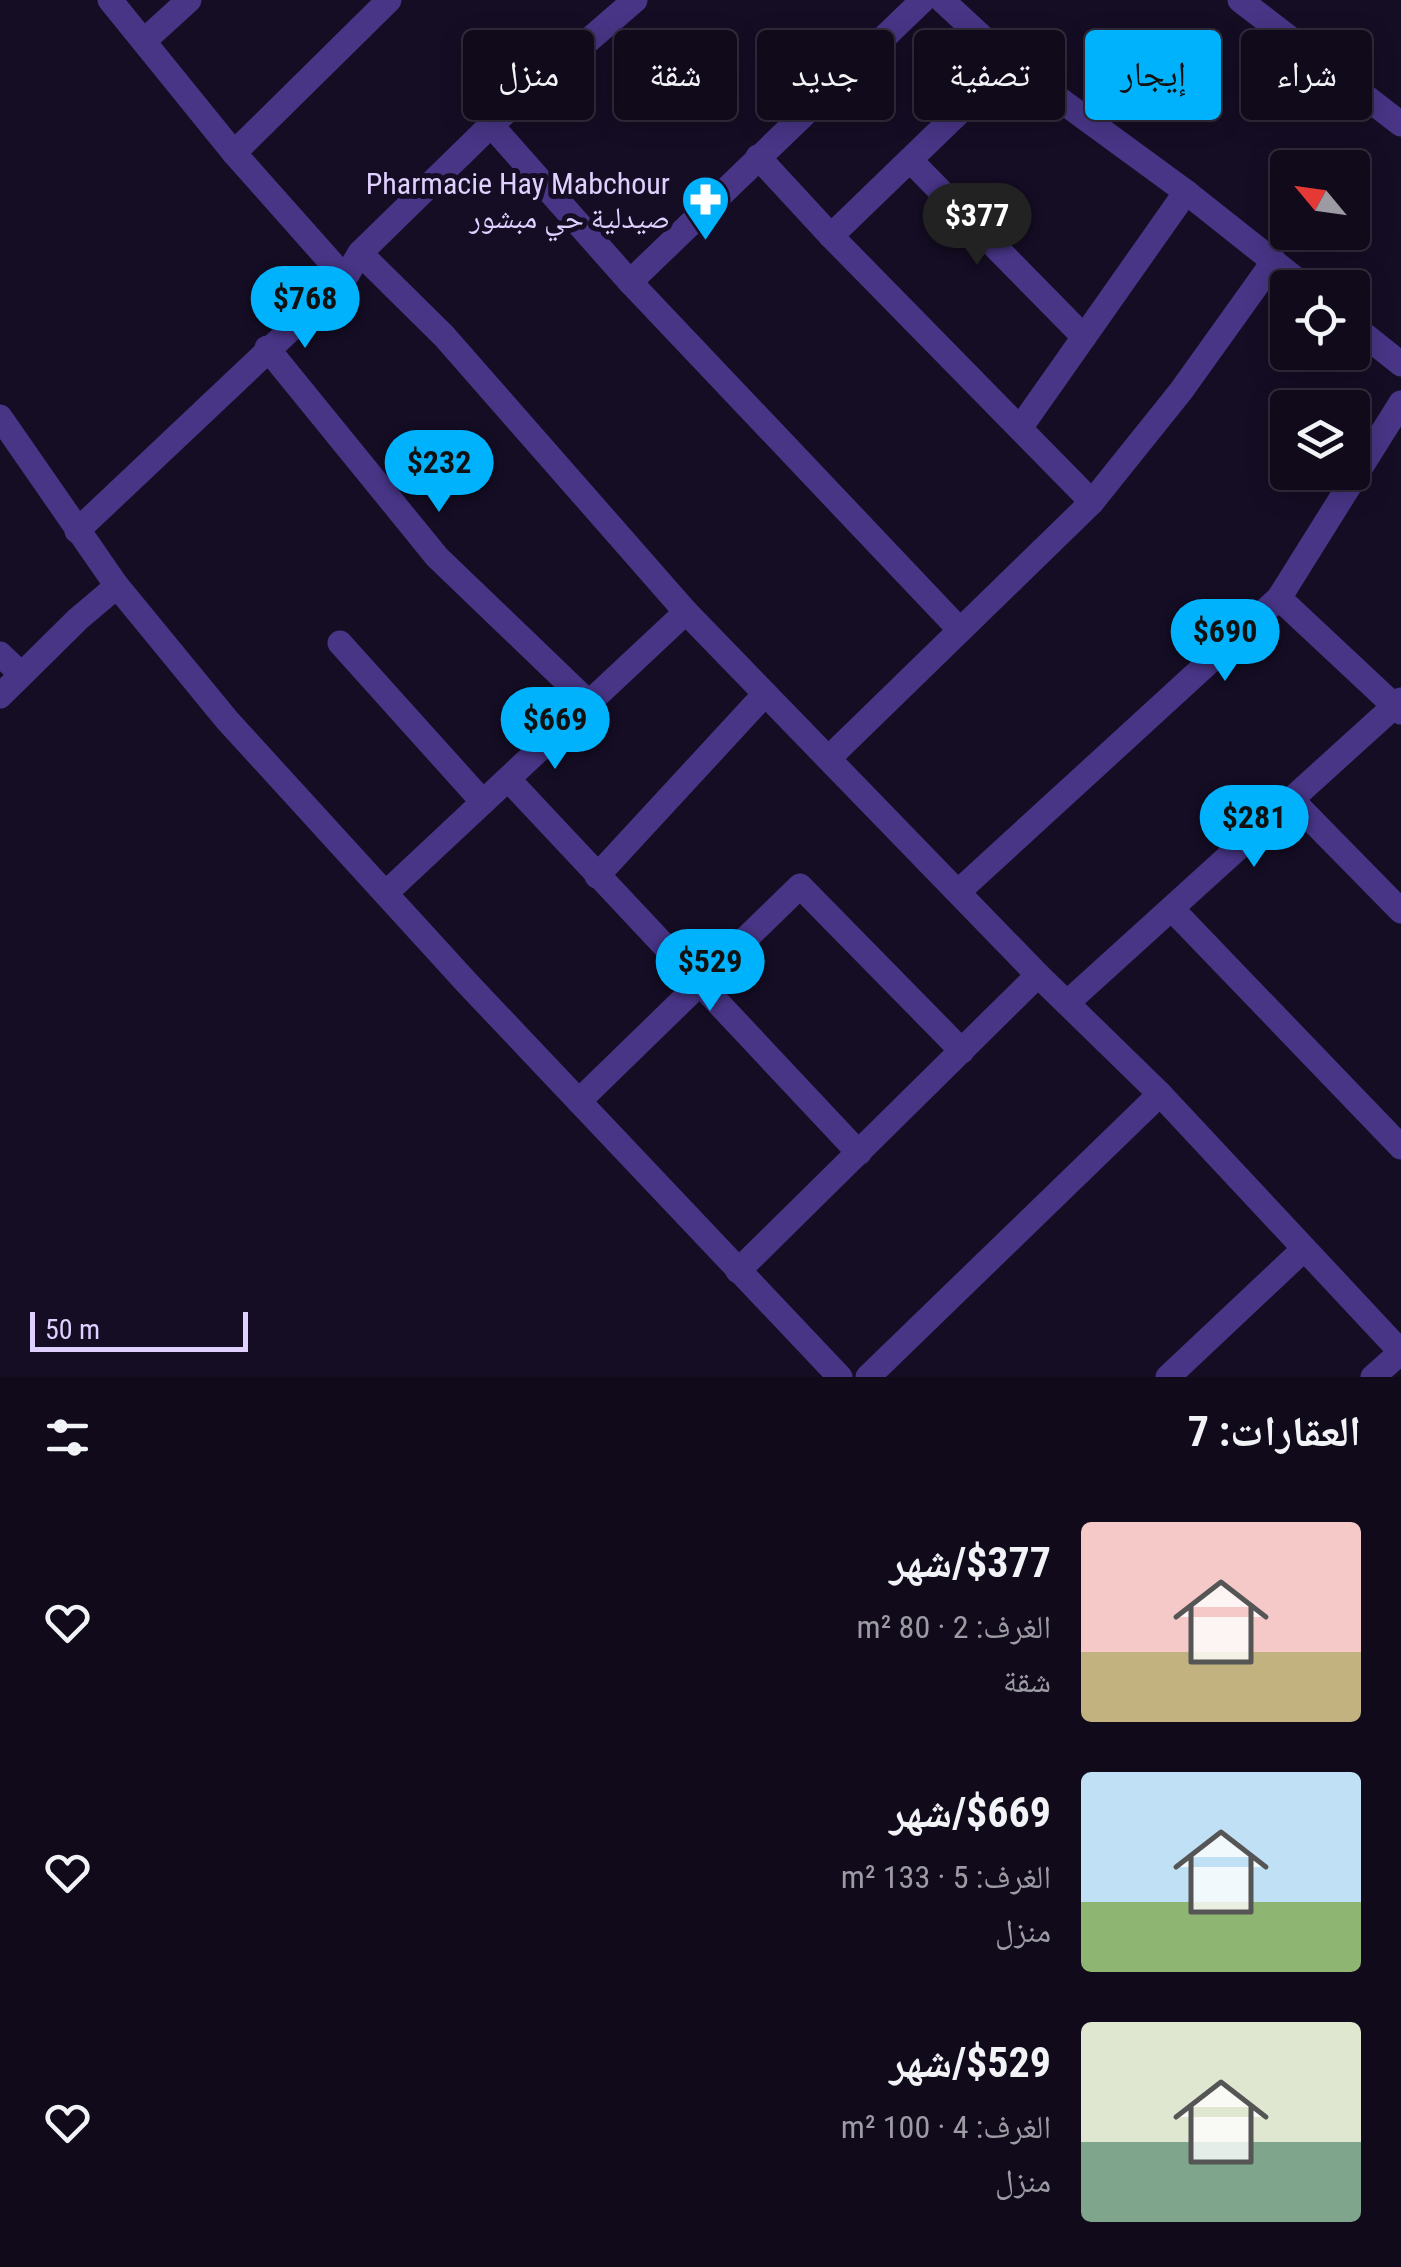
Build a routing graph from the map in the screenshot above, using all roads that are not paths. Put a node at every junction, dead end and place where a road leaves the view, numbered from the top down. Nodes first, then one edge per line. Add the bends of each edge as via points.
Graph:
1 (110, 0) edge
2 (189, 0) edge
3 (388, 0) edge
4 (922, 0) edge
5 (942, 0) edge
6 (1240, 0) edge
7 (628, 2) edge
8 (974, 30) edge
9 (144, 42) junction
10 (1065, 104) edge
11 (952, 120) edge
12 (1401, 124) edge
13 (491, 125) junction
14 (234, 153) junction
15 (758, 157) junction
16 (910, 160) junction
17 (1186, 192) junction
18 (830, 236) junction
19 (360, 253) junction
20 (1274, 261) junction
21 (1285, 270) edge
22 (344, 278) junction
23 (630, 282) junction
24 (1084, 338) junction
25 (1370, 339) edge
26 (268, 348) junction
27 (1401, 364) edge
28 (1401, 403) edge
29 (0, 418) edge
30 (1020, 428) junction
31 (1092, 502) junction
32 (77, 531) junction
33 (117, 586) junction
34 (1279, 598) junction
35 (686, 612) junction
36 (960, 630) junction
37 (340, 643) dead end
38 (0, 654) edge
39 (21, 674) junction
40 (765, 694) junction
41 (0, 696) edge
42 (589, 703) junction
43 (1399, 706) edge
44 (828, 758) junction
45 (508, 778) junction
46 (1291, 799) junction
47 (483, 802) junction
48 (597, 876) junction
49 (959, 891) junction
50 (387, 892) junction
51 (1172, 909) junction
52 (1401, 911) edge
53 (1038, 975) junction
54 (701, 984) junction
55 (1067, 1002) junction
56 (962, 1050) junction
57 (1160, 1094) junction
58 (579, 1101) junction
59 (1401, 1146) edge
60 (859, 1153) junction
61 (1304, 1249) junction
62 (738, 1271) junction
63 (1401, 1352) edge
64 (840, 1377) edge
65 (868, 1377) edge
66 (1168, 1377) edge
67 (1373, 1377) edge

1 - 9 street
2 - 9 street
3 - 14 street
4 - 15 street
5 - 8 street
6 - 12 street
7 - 13 street
9 - 14 street
10 - 17 street
11 - 16 street
13 - 19 street
13 - 23 street
14 - 22 street
15 - 18 street
15 - 23 street
16 - 18 street
16 - 24 street
17 - 20 street
17 - 24 street
18 - 30 street
19 - 22 street
19 - 35 street via 444,336
20 - 21 street
20 - 31 street
22 - 26 street
23 - 36 street
24 - 30 street
25 - 27 street
26 - 32 street
26 - 42 street via 437,556
28 - 34 street
29 - 32 street
30 - 31 street
31 - 36 street
32 - 33 street
33 - 39 street
33 - 50 street via 227,720
34 - 43 street
34 - 49 street
35 - 40 street
35 - 42 street
36 - 44 street
37 - 47 street
38 - 39 street
39 - 41 street
40 - 44 street
40 - 48 street
42 - 45 street
43 - 46 street
44 - 49 street
45 - 47 street
45 - 48 street
46 - 51 street
46 - 52 street
47 - 50 street
48 - 54 street
49 - 53 street
50 - 58 street
51 - 55 street
51 - 59 street
53 - 55 street
53 - 56 street
54 - 56 street via 800,886
54 - 58 street
54 - 60 street
55 - 57 street
56 - 60 street
57 - 61 street
57 - 65 street
58 - 62 street
60 - 62 street
61 - 63 street
61 - 66 street
62 - 64 street
63 - 67 street

